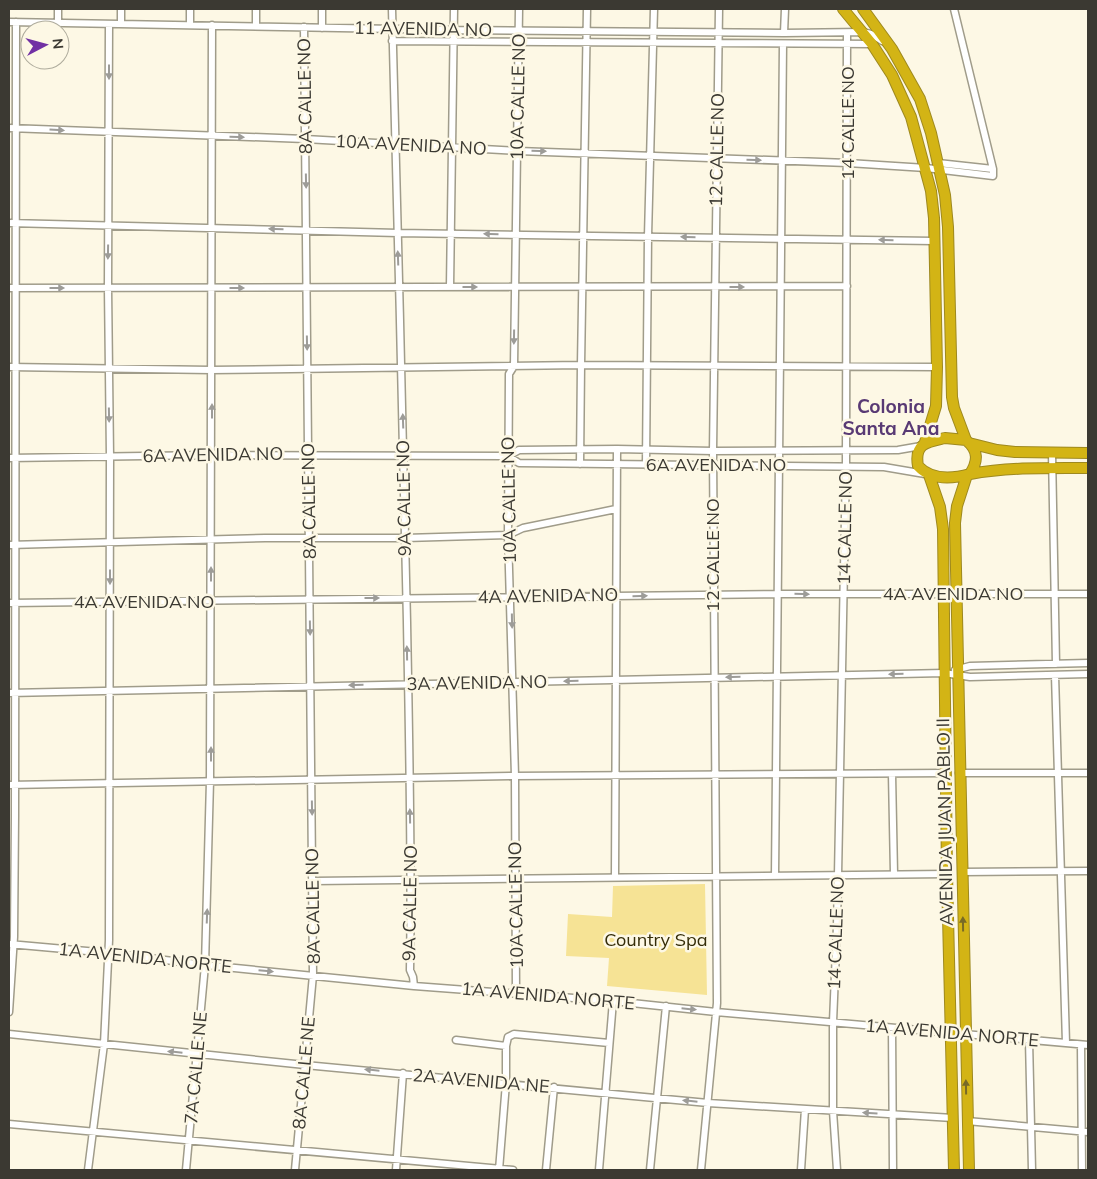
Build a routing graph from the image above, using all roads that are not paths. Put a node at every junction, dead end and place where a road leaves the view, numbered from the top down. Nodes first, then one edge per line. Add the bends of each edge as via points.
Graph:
1 (121, 9) edge
2 (190, 9) edge
3 (256, 9) edge
4 (322, 9) edge
5 (392, 9) edge
6 (454, 9) edge
7 (519, 9) edge
8 (587, 9) edge
9 (654, 9) edge
10 (719, 9) edge
11 (785, 9) edge
12 (843, 9) edge
13 (863, 9) edge
14 (954, 9) edge
15 (12, 22) edge
16 (70, 22) edge
17 (109, 24) junction
18 (121, 24) junction
19 (190, 25) junction
20 (212, 25) junction
21 (256, 26) junction
22 (304, 27) junction
23 (322, 28) junction
24 (392, 29) junction
25 (453, 30) junction
26 (519, 30) junction
27 (587, 31) junction
28 (654, 32) junction
29 (863, 32) junction
30 (719, 33) junction
31 (847, 33) junction
32 (784, 34) junction
33 (392, 41) junction
34 (453, 42) junction
35 (519, 42) junction
36 (587, 42) junction
37 (654, 43) junction
38 (719, 44) junction
39 (783, 44) junction
40 (848, 44) junction
41 (872, 44) junction
42 (892, 49) junction
43 (12, 128) edge
44 (109, 133) junction
45 (212, 137) junction
46 (305, 139) junction
47 (395, 143) junction
48 (452, 148) junction
49 (518, 151) junction
50 (585, 153) junction
51 (650, 156) junction
52 (717, 158) junction
53 (782, 161) junction
54 (848, 163) junction
55 (939, 167) junction
56 (926, 168) junction
57 (9, 223) edge
58 (16, 223) junction
59 (108, 226) junction
60 (212, 228) junction
61 (306, 230) junction
62 (398, 233) junction
63 (451, 233) junction
64 (516, 235) junction
65 (584, 235) junction
66 (648, 236) junction
67 (716, 238) junction
68 (782, 238) junction
69 (847, 239) junction
70 (934, 241) junction
71 (847, 286) junction
72 (399, 287) junction
73 (450, 287) junction
74 (515, 287) junction
75 (582, 287) junction
76 (648, 287) junction
77 (715, 287) junction
78 (781, 287) junction
79 (12, 288) edge
80 (108, 288) junction
81 (212, 288) junction
82 (307, 288) junction
83 (949, 299) junction
84 (514, 366) junction
85 (581, 366) junction
86 (647, 366) junction
87 (9, 367) edge
88 (16, 367) junction
89 (714, 367) junction
90 (780, 367) junction
91 (846, 367) junction
92 (937, 367) junction
93 (108, 368) junction
94 (401, 368) junction
95 (307, 369) junction
96 (212, 370) junction
97 (968, 442) junction
98 (923, 444) junction
99 (617, 448) junction
100 (580, 449) junction
101 (647, 449) junction
102 (780, 450) junction
103 (846, 450) junction
104 (713, 451) junction
105 (1088, 452) edge
106 (1052, 453) junction
107 (308, 454) junction
108 (212, 455) junction
109 (404, 455) junction
110 (110, 456) junction
111 (508, 456) junction
112 (9, 458) edge
113 (16, 458) junction
114 (580, 464) junction
115 (617, 465) junction
116 (646, 465) junction
117 (713, 465) junction
118 (779, 466) junction
119 (846, 466) junction
120 (1052, 468) junction
121 (1088, 468) edge
122 (927, 474) junction
123 (969, 474) junction
124 (616, 509) junction
125 (508, 535) junction
126 (309, 537) junction
127 (405, 538) junction
128 (212, 539) junction
129 (110, 541) junction
130 (12, 545) edge
131 (778, 594) junction
132 (943, 594) junction
133 (956, 594) junction
134 (1055, 594) junction
135 (1088, 594) edge
136 (714, 595) junction
137 (843, 595) junction
138 (511, 596) junction
139 (616, 596) junction
140 (406, 598) junction
141 (310, 599) junction
142 (110, 602) junction
143 (211, 602) junction
144 (12, 603) edge
145 (1088, 663) edge
146 (1056, 664) junction
147 (958, 672) junction
148 (944, 673) junction
149 (1088, 674) edge
150 (842, 675) junction
151 (1056, 675) junction
152 (777, 676) junction
153 (714, 678) junction
154 (616, 680) junction
155 (512, 682) junction
156 (408, 684) junction
157 (311, 686) junction
158 (211, 688) junction
159 (108, 691) junction
160 (12, 693) edge
161 (946, 773) junction
162 (960, 773) junction
163 (1058, 773) junction
164 (1088, 773) edge
165 (892, 774) junction
166 (714, 775) junction
167 (776, 775) junction
168 (839, 775) junction
169 (515, 776) junction
170 (616, 776) junction
171 (410, 778) junction
172 (311, 779) junction
173 (210, 781) junction
174 (110, 783) junction
175 (12, 784) edge
176 (1061, 871) junction
177 (1088, 871) edge
178 (962, 872) junction
179 (894, 874) junction
180 (947, 874) junction
181 (838, 875) junction
182 (715, 876) junction
183 (775, 876) junction
184 (615, 877) junction
185 (515, 878) junction
186 (412, 880) junction
187 (312, 881) junction
188 (11, 944) edge
189 (109, 953) junction
190 (205, 965) junction
191 (313, 975) junction
192 (414, 986) junction
193 (516, 994) junction
194 (613, 1001) junction
195 (666, 1006) junction
196 (9, 1012) edge
197 (716, 1012) junction
198 (833, 1022) junction
199 (892, 1028) junction
200 (951, 1033) junction
201 (9, 1034) edge
202 (965, 1034) junction
203 (456, 1040) dead end
204 (1029, 1040) junction
205 (609, 1043) junction
206 (1066, 1043) junction
207 (104, 1044) junction
208 (1085, 1045) edge
209 (506, 1046) junction
210 (197, 1054) junction
211 (305, 1065) junction
212 (402, 1074) junction
213 (506, 1083) junction
214 (554, 1088) junction
215 (605, 1093) junction
216 (656, 1097) junction
217 (708, 1102) junction
218 (805, 1109) junction
219 (833, 1110) junction
220 (892, 1114) junction
221 (953, 1118) junction
222 (967, 1121) junction
223 (9, 1124) edge
224 (1032, 1127) junction
225 (1080, 1131) junction
226 (93, 1132) junction
227 (1088, 1132) edge
228 (189, 1141) junction
229 (297, 1151) junction
230 (397, 1160) junction
231 (450, 1168) edge
232 (88, 1170) edge
233 (186, 1170) edge
234 (295, 1170) edge
235 (396, 1170) edge
236 (499, 1170) edge
237 (512, 1170) edge
238 (546, 1170) edge
239 (599, 1170) edge
240 (650, 1170) edge
241 (701, 1170) edge
242 (801, 1170) edge
243 (838, 1170) edge
244 (893, 1170) edge
245 (954, 1170) edge
246 (969, 1170) edge
247 (1032, 1170) edge
248 (1082, 1170) edge

1 - 18 street
2 - 19 street
3 - 21 street
4 - 23 street
5 - 24 street, 9A CALLE NO
6 - 25 street
7 - 26 street, 10A CALLE NO
8 - 27 street
9 - 28 street
10 - 30 street, 12 CALLE NO
11 - 32 street
12 - 29 highway
13 - 42 highway
14 - 55 street, 10A AVENIDA NO via 993,173
15 - 43 street
16 - 17 street, 11 AVENIDA NO
17 - 18 street, 11 AVENIDA NO
17 -> 44 street
18 - 19 street, 11 AVENIDA NO
19 - 20 street, 11 AVENIDA NO
20 - 21 street, 11 AVENIDA NO
20 - 45 street, 7A CALLE NE
21 - 22 street, 11 AVENIDA NO
22 - 23 street, 11 AVENIDA NO
22 - 46 street, 8A CALLE NO
23 - 24 street, 11 AVENIDA NO
24 - 25 street, 11 AVENIDA NO
24 - 33 street, 9A CALLE NO
25 - 26 street, 11 AVENIDA NO
25 - 34 street
26 - 27 street, 11 AVENIDA NO
26 - 35 street, 10A CALLE NO
27 - 28 street, 11 AVENIDA NO
27 - 36 street
28 - 30 street, 11 AVENIDA NO
28 - 37 street
29 - 31 street, 11 AVENIDA NO
29 - 41 highway
29 - 42 street via 876,36
30 - 32 street, 11 AVENIDA NO
30 - 38 street, 12 CALLE NO
31 - 32 street, 11 AVENIDA NO
31 - 40 street, 14 CALLE NO
33 - 34 street, 11 AVENIDA NO
33 - 47 street, 9A CALLE NO
34 - 35 street, 11 AVENIDA NO
34 - 48 street
35 - 36 street, 11 AVENIDA NO
35 - 49 street, 10A CALLE NO
36 - 37 street, 11 AVENIDA NO
36 - 50 street
37 - 38 street, 11 AVENIDA NO
37 - 51 street
38 - 39 street, 11 AVENIDA NO
38 - 52 street, 12 CALLE NO
39 - 40 street, 11 AVENIDA NO
39 - 53 street
40 - 41 street, 11 AVENIDA NO
40 - 54 street, 14 CALLE NO
41 - 56 highway via 892,75 911,117
42 - 55 highway via 920,99
43 -> 44 street, 10A AVENIDA NO
43 - 58 street
44 - 45 street, 10A AVENIDA NO
44 - 59 street
45 -> 46 street, 10A AVENIDA NO
45 - 60 street, 7A CALLE NE
46 - 47 street, 10A AVENIDA NO
46 -> 61 street, 8A CALLE NO
47 - 48 street, 10A AVENIDA NO
47 - 62 street, 9A CALLE NO
48 - 49 street, 10A AVENIDA NO
48 - 63 street
49 -> 50 street, 10A AVENIDA NO
49 - 64 street, 10A CALLE NO
50 - 51 street, 10A AVENIDA NO
50 - 65 street
51 - 52 street, 10A AVENIDA NO
51 - 66 street
52 -> 53 street, 10A AVENIDA NO
52 - 67 street, 12 CALLE NO
53 - 54 street, 10A AVENIDA NO
53 - 68 street
54 - 56 street, 10A AVENIDA NO
54 - 69 street, 14 CALLE NO
55 - 56 street, 10A AVENIDA NO
55 - 83 highway via 946,203
56 - 70 highway
57 - 58 street
58 - 59 street
58 - 79 street
59 - 60 street
59 -> 80 street
61 -> 60 street
60 - 81 street, 7A CALLE NE
61 - 62 street
61 - 82 street, 8A CALLE NO
62 - 63 street
72 -> 62 street, 9A CALLE NO
64 -> 63 street
63 - 73 street
64 - 65 street
64 - 74 street, 10A CALLE NO
65 - 66 street
65 - 75 street
67 -> 66 street
66 - 76 street
67 - 68 street
67 - 77 street, 12 CALLE NO
68 - 69 street
68 - 78 street
70 -> 69 street
69 - 71 street, 14 CALLE NO
70 - 83 highway via 941,245 942,280
70 - 92 highway
71 - 78 street
71 - 91 street, 14 CALLE NO
72 - 73 street
72 - 82 street
72 - 94 street, 9A CALLE NO
73 -> 74 street
74 - 75 street
74 -> 84 street, 10A CALLE NO
75 - 76 street
75 - 85 street
76 - 77 street
76 - 86 street
77 -> 78 street
77 - 89 street, 12 CALLE NO
78 - 90 street
79 -> 80 street
79 - 88 street
80 - 81 street
80 - 93 street
81 -> 82 street
81 - 96 street, 7A CALLE NE
82 -> 95 street, 8A CALLE NO
83 - 97 highway via 952,397
84 - 85 street
84 - 94 street
84 - 111 street, 10A CALLE NO via 509,374
85 - 86 street
85 - 100 street
86 - 89 street
86 - 101 street
87 - 88 street
88 - 93 street
88 - 113 street
89 - 90 street
89 - 104 street, 12 CALLE NO
90 - 91 street
90 - 102 street
91 - 92 street
91 - 103 street, 14 CALLE NO
92 - 98 highway via 936,406
93 - 96 street
93 -> 110 street
94 - 95 street
109 -> 94 street, 9A CALLE NO
95 - 96 street
95 - 107 street, 8A CALLE NO
108 -> 96 street, 7A CALLE NE
97 - 98 highway via 953,438
97 - 106 highway via 1006,451
97 - 123 highway via 977,455 976,464
98 - 103 street, 6A AVENIDA NO via 898,450
98 - 122 highway via 916,459 918,466
99 - 100 street, 6A AVENIDA NO
99 - 101 street, 6A AVENIDA NO
99 - 115 street
100 - 111 street, 6A AVENIDA NO via 519,450
100 - 114 street
101 - 104 street, 6A AVENIDA NO
101 - 116 street
102 - 103 street, 6A AVENIDA NO
102 - 104 street, 6A AVENIDA NO
102 - 118 street
103 - 119 street, 14 CALLE NO
104 - 117 street, 12 CALLE NO
105 - 106 highway
106 - 120 street
107 - 108 street, 6A AVENIDA NO
107 - 109 street, 6A AVENIDA NO
107 - 126 street, 8A CALLE NO
108 - 110 street, 6A AVENIDA NO
108 - 128 street, 7A CALLE NE
109 - 111 street, 6A AVENIDA NO
109 - 127 street, 9A CALLE NO
110 - 113 street, 6A AVENIDA NO
110 - 129 street
111 - 114 street, 6A AVENIDA NO via 519,463
111 - 125 street, 10A CALLE NO
112 - 113 street, 6A AVENIDA NO
113 - 130 street
114 - 115 street, 6A AVENIDA NO
115 - 116 street, 6A AVENIDA NO
115 - 124 street
116 - 117 street, 6A AVENIDA NO
117 - 118 street, 6A AVENIDA NO
117 - 136 street, 12 CALLE NO
118 - 119 street, 6A AVENIDA NO
118 - 131 street
119 - 122 street, 6A AVENIDA NO via 884,467
119 - 137 street, 14 CALLE NO
120 - 121 highway
120 - 123 highway via 999,469
120 - 134 street
122 - 123 highway via 946,478
122 - 132 highway, AVENIDA JUAN PABLO II via 940,507 943,529
123 - 133 highway, AVENIDA JUAN PABLO II via 957,506
124 - 125 street via 522,528
124 - 139 street
125 - 127 street
125 - 138 street, 10A CALLE NO
126 - 127 street
126 - 128 street
126 - 141 street, 8A CALLE NO
127 - 140 street, 9A CALLE NO
128 - 129 street
143 -> 128 street, 7A CALLE NE
129 - 130 street
129 -> 142 street
130 - 144 street
131 - 136 street, 4A AVENIDA NO
131 -> 137 street, 4A AVENIDA NO
131 - 152 street
132 - 133 street, 4A AVENIDA NO
132 - 137 street, 4A AVENIDA NO
132 - 148 highway, AVENIDA JUAN PABLO II
133 - 134 street, 4A AVENIDA NO
133 - 147 highway, AVENIDA JUAN PABLO II
134 - 135 street, 4A AVENIDA NO
134 - 146 street
139 -> 136 street, 4A AVENIDA NO
136 - 153 street, 12 CALLE NO
137 - 150 street, 14 CALLE NO
138 - 139 street, 4A AVENIDA NO
138 - 140 street, 4A AVENIDA NO
138 -> 155 street, 10A CALLE NO
139 - 154 street
141 -> 140 street, 4A AVENIDA NO
156 -> 140 street, 9A CALLE NO
141 - 143 street, 4A AVENIDA NO
141 -> 157 street, 8A CALLE NO
142 - 143 street, 4A AVENIDA NO
142 - 144 street, 4A AVENIDA NO
142 - 159 street
143 - 158 street, 7A CALLE NE
144 - 160 street
145 - 146 street, 3A AVENIDA NO
146 - 147 street, 3A AVENIDA NO via 970,666
147 - 148 street, 3A AVENIDA NO
147 - 151 street, 3A AVENIDA NO via 970,677
147 - 162 highway, AVENIDA JUAN PABLO II
148 -> 150 street, 3A AVENIDA NO
148 - 161 highway, AVENIDA JUAN PABLO II
149 - 151 street, 3A AVENIDA NO
150 - 152 street, 3A AVENIDA NO
150 - 168 street, 14 CALLE NO
151 - 163 street
152 -> 153 street, 3A AVENIDA NO
152 - 167 street
153 - 154 street, 3A AVENIDA NO
153 - 166 street, 12 CALLE NO
154 -> 155 street, 3A AVENIDA NO
154 - 170 street
155 - 156 street, 3A AVENIDA NO
155 - 169 street, 10A CALLE NO
156 -> 157 street, 3A AVENIDA NO
156 - 171 street, 9A CALLE NO
157 - 158 street, 3A AVENIDA NO
157 - 172 street, 8A CALLE NO
158 - 159 street, 3A AVENIDA NO
173 -> 158 street, 7A CALLE NE
159 - 160 street, 3A AVENIDA NO
159 - 174 street
160 - 175 street
161 - 165 street
161 - 180 highway, AVENIDA JUAN PABLO II
162 - 163 street
162 - 178 highway, AVENIDA JUAN PABLO II
163 - 164 street
163 - 176 street
165 - 168 street
165 - 179 street
166 - 167 street
166 - 170 street
166 - 182 street, 12 CALLE NO
167 - 168 street
167 - 183 street
168 - 181 street, 14 CALLE NO
169 - 170 street
169 - 171 street
169 - 185 street, 10A CALLE NO
170 - 184 street
171 - 172 street
186 -> 171 street, 9A CALLE NO
172 - 173 street
172 -> 187 street, 8A CALLE NO
173 - 174 street
190 -> 173 street, 7A CALLE NE
174 - 175 street
174 - 189 street
175 - 188 street
176 - 177 street
176 - 178 street
176 - 206 street
202 -> 178 highway, AVENIDA JUAN PABLO II
179 - 180 street
179 - 181 street
180 - 200 highway, AVENIDA JUAN PABLO II
181 - 183 street
181 - 198 street, 14 CALLE NO
182 - 183 street
182 - 184 street
182 - 197 street, 12 CALLE NO
184 - 185 street
185 - 186 street
185 - 193 street, 10A CALLE NO
186 - 187 street
186 - 192 street, 9A CALLE NO via 410,970
187 - 191 street, 8A CALLE NO
188 - 189 street, 1A AVENIDA NORTE
188 - 196 street
189 - 190 street, 1A AVENIDA NORTE
189 - 207 street
190 -> 191 street, 1A AVENIDA NORTE
190 - 210 street, 7A CALLE NE
191 - 192 street, 1A AVENIDA NORTE
191 - 211 street, 8A CALLE NE
192 - 193 street, 1A AVENIDA NORTE
193 - 194 street, 1A AVENIDA NORTE
194 - 195 street, 1A AVENIDA NORTE
194 - 205 street
195 -> 197 street, 1A AVENIDA NORTE
195 - 216 street
197 - 198 street, 1A AVENIDA NORTE
197 - 217 street, 12 CALLE NO
198 - 199 street, 1A AVENIDA NORTE
198 - 219 street, 14 CALLE NO
199 - 200 street, 1A AVENIDA NORTE
199 - 220 street
200 - 202 street, 1A AVENIDA NORTE
200 - 221 highway, AVENIDA JUAN PABLO II
201 - 207 street, 2A AVENIDA NE
202 - 204 street, 1A AVENIDA NORTE
222 -> 202 highway, AVENIDA JUAN PABLO II
203 - 209 street
204 - 206 street, 1A AVENIDA NORTE
204 - 224 street
205 - 209 street via 514,1034 508,1036
205 - 215 street
206 - 208 street, 1A AVENIDA NORTE
210 -> 207 street, 2A AVENIDA NE
207 - 226 street
208 - 225 street
209 - 213 street
210 - 211 street, 2A AVENIDA NE
210 - 228 street, 7A CALLE NE
212 -> 211 street, 2A AVENIDA NE
211 - 229 street, 8A CALLE NE
212 - 213 street, 2A AVENIDA NE
212 - 230 street
213 - 214 street, 2A AVENIDA NE
213 - 236 street
214 - 215 street, 2A AVENIDA NE
214 - 238 street
215 - 216 street, 2A AVENIDA NE
215 - 239 street
217 -> 216 street, 2A AVENIDA NE
216 - 240 street
217 - 218 street, 2A AVENIDA NE
217 - 241 street, 12 CALLE NO
218 - 219 street, 2A AVENIDA NE
218 - 242 street
220 -> 219 street, 2A AVENIDA NE
219 - 243 street, 14 CALLE NO
220 - 221 street, 2A AVENIDA NE
220 - 244 street
221 - 245 highway, AVENIDA JUAN PABLO II
222 - 224 street
222 - 246 highway, AVENIDA JUAN PABLO II
223 - 226 street
224 - 225 street
224 - 247 street
225 - 227 street
225 - 248 street
226 - 228 street
226 - 232 street
228 - 229 street
228 - 233 street, 7A CALLE NE
229 - 230 street
229 - 234 street, 8A CALLE NE
230 - 231 street
230 - 235 street
231 - 236 street
236 - 237 street

